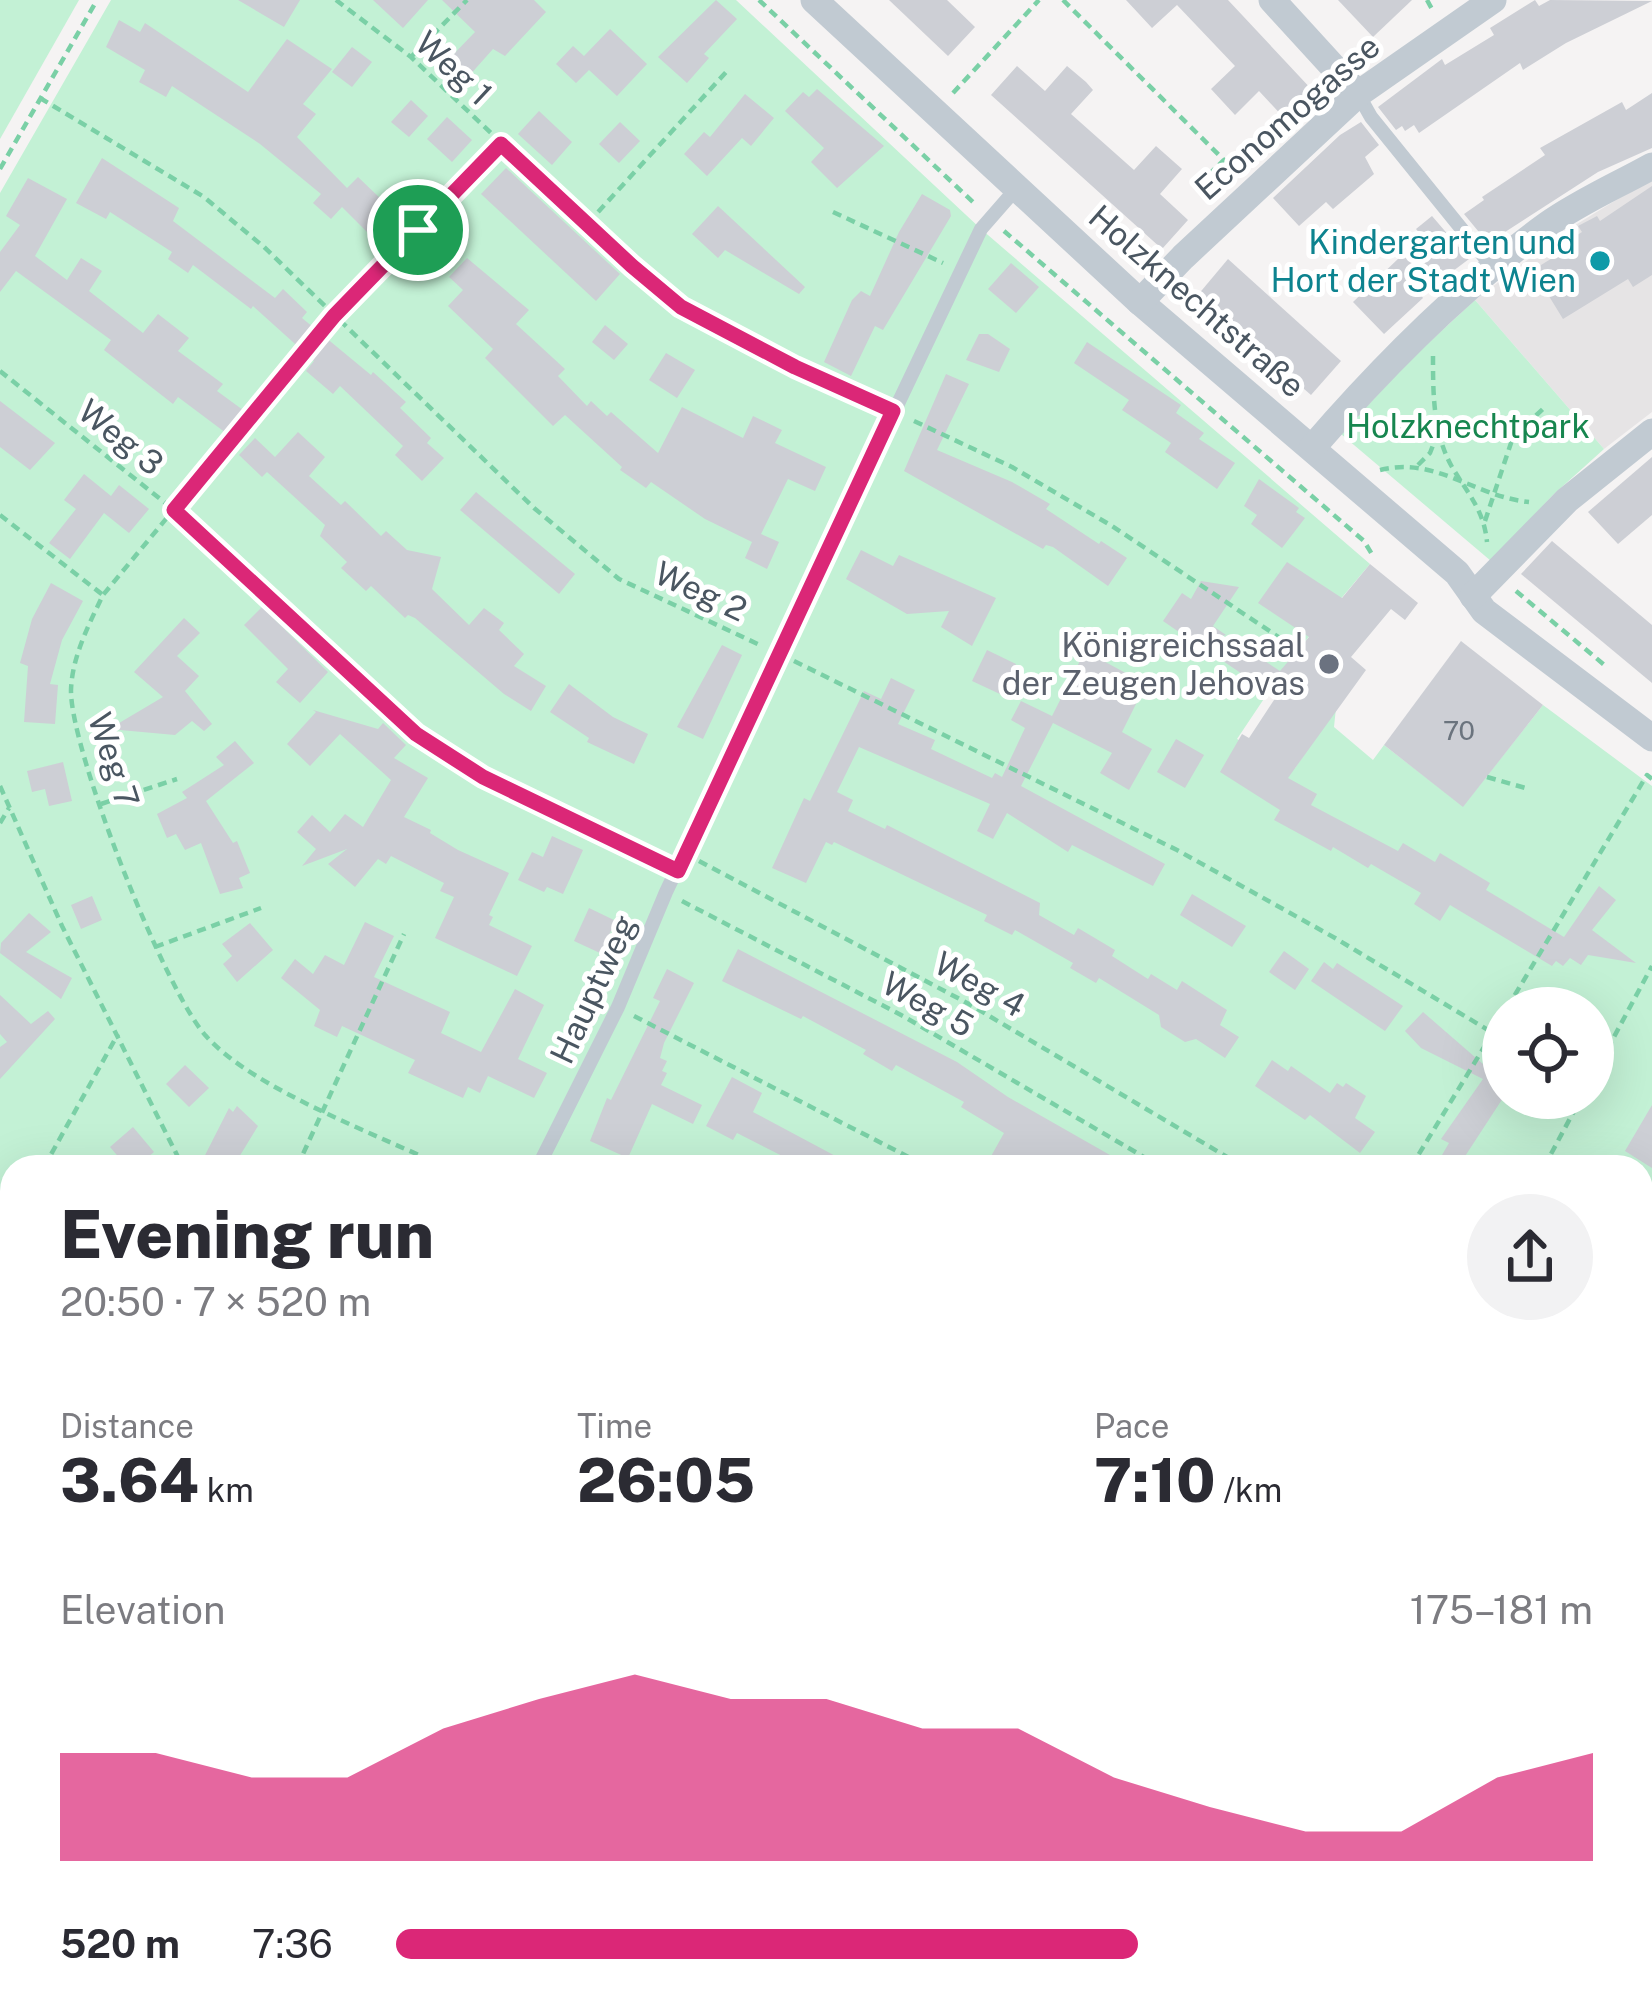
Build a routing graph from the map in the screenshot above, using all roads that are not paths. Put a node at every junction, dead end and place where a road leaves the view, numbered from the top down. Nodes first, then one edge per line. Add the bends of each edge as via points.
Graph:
1 (814, 0) edge
2 (1272, 0) edge
3 (1493, 0) edge
4 (1358, 94) junction
5 (1652, 166) edge
6 (1016, 190) junction
7 (1494, 269) junction
8 (1140, 302) junction
9 (1652, 432) edge
10 (1312, 448) junction
11 (1473, 596) junction
12 (1652, 736) edge
13 (544, 1155) edge

1 - 6 street, Holzknechtstraße
2 - 4 street
3 - 4 street, Economogasse
4 - 7 lane
4 - 8 street, Economogasse
5 - 7 street via 1550,223
6 - 8 street, Holzknechtstraße
6 - 13 lane, Hauptweg via 961,271
7 - 10 street
8 - 10 street, Holzknechtstraße
9 - 11 street via 1562,506
10 - 11 street, Holzknechtstraße
11 - 12 street, Holzknechtstraße

